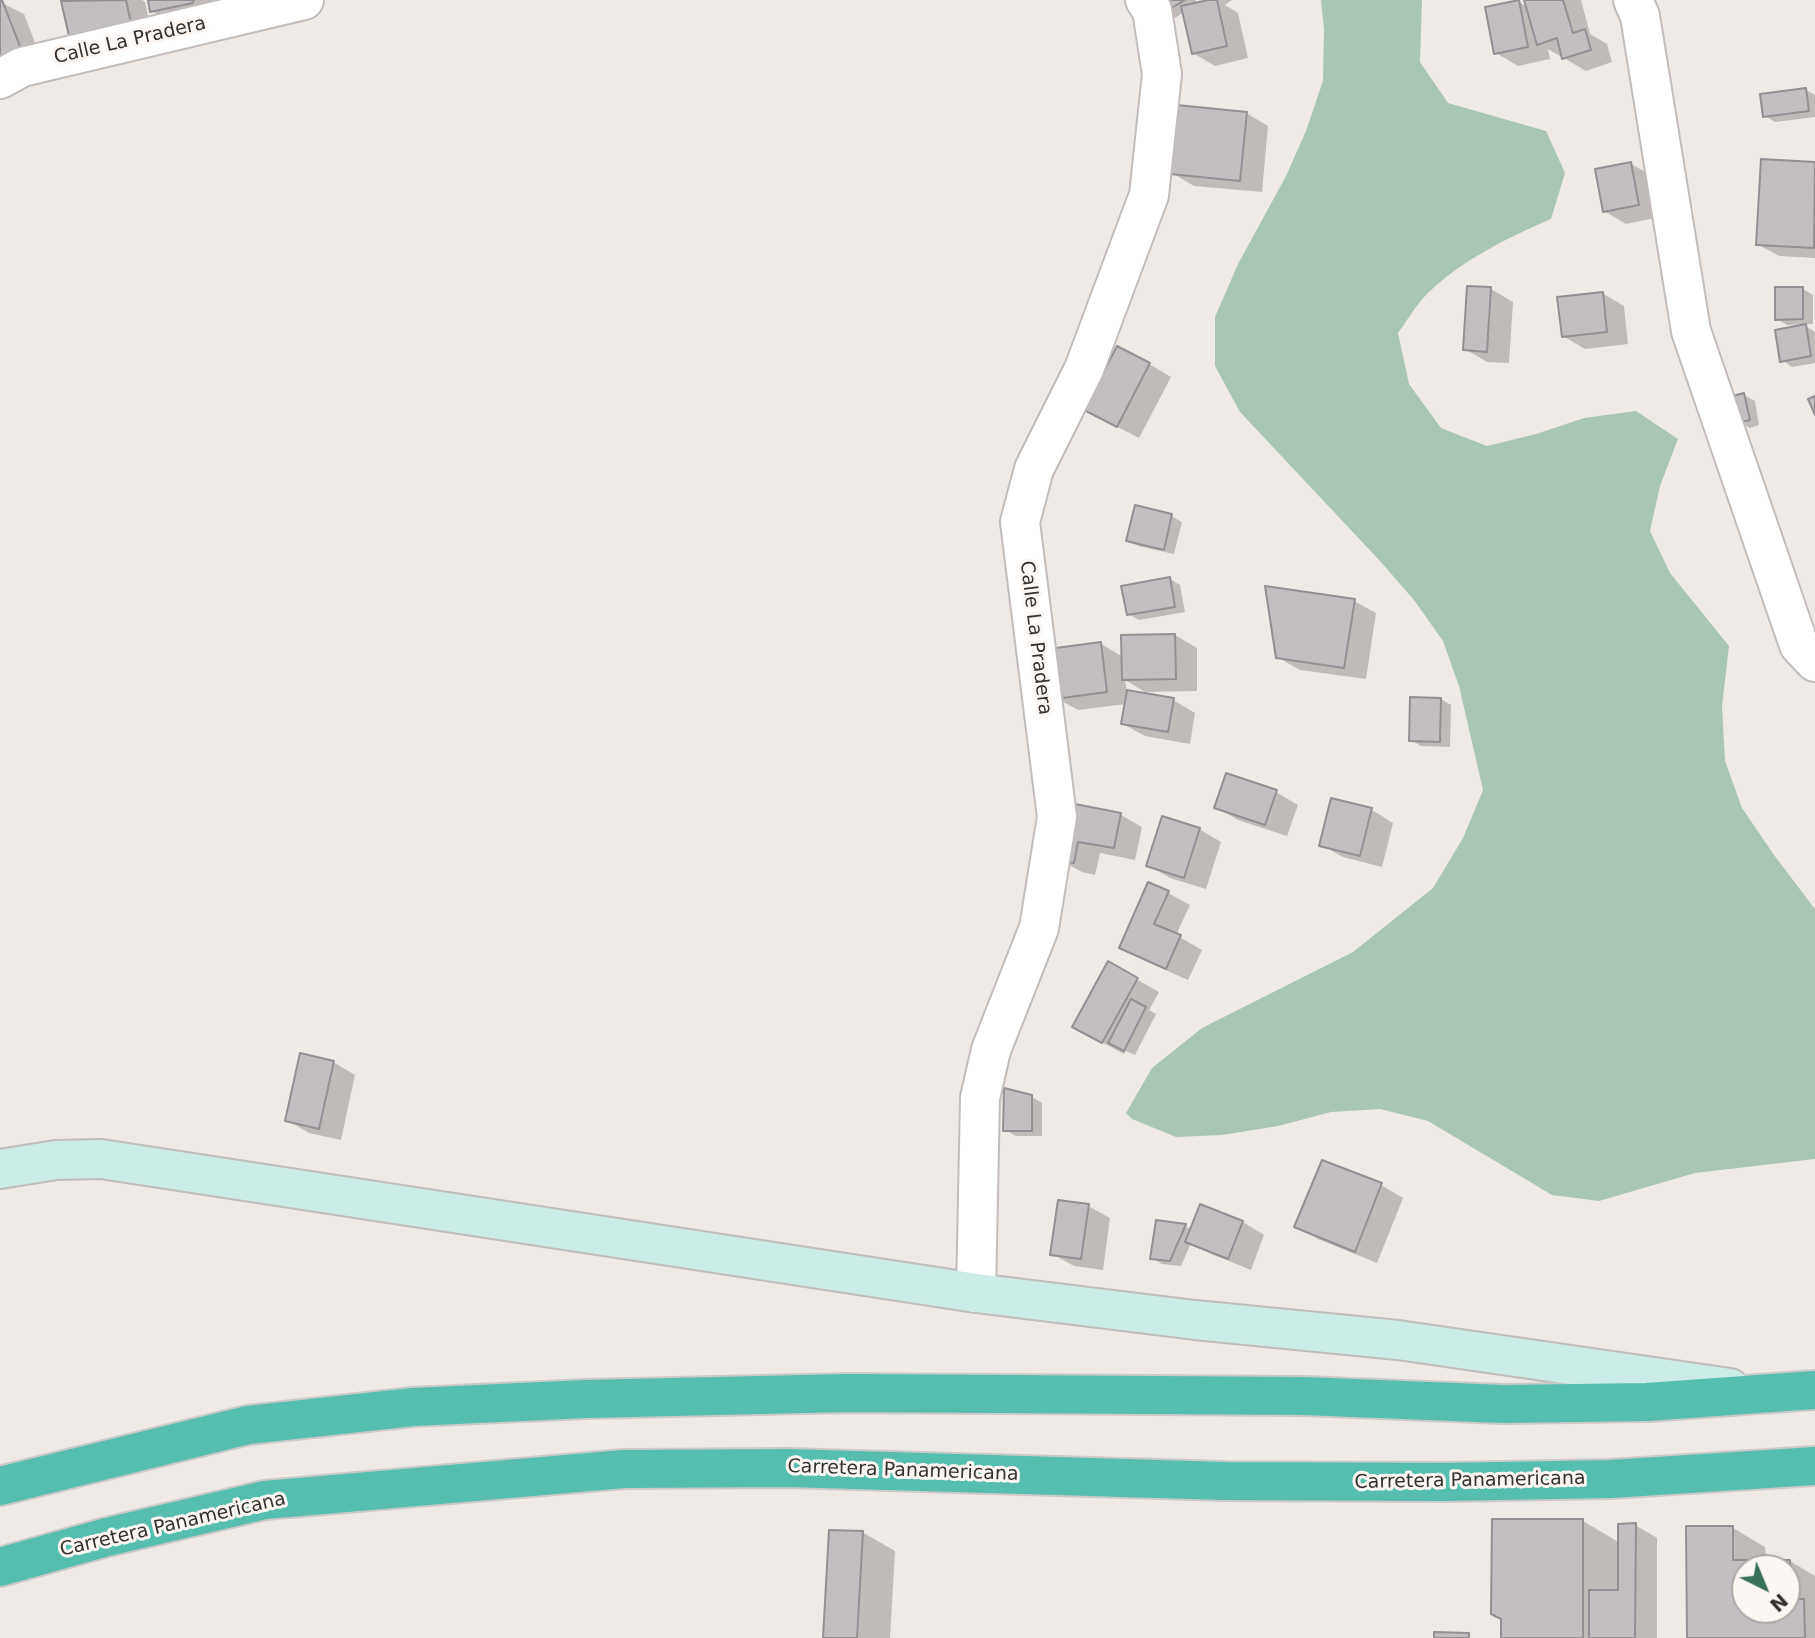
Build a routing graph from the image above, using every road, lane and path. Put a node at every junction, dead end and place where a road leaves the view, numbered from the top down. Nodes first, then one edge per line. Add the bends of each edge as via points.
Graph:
1 (304, 0) edge
2 (1145, 0) edge
3 (1633, 0) edge
4 (0, 79) edge
5 (1815, 662) edge
6 (0, 1169) edge
7 (976, 1293) junction
8 (1815, 1390) edge
9 (1770, 1393) junction
10 (1815, 1466) edge
11 (0, 1486) edge
12 (0, 1567) edge

1 - 4 street, Calle La Pradera via 22,66
2 - 7 street, Calle La Pradera via 1152,10 1162,74 1149,195 1084,369 1034,469 1020,522 1057,817 1039,928 991,1051 980,1098
3 - 5 street via 1640,16 1691,331 1799,645
6 - 7 main road via 101,1159
7 - 9 main road via 1398,1340
8 - 9 highway
9 - 11 highway via 1503,1405 1304,1396 848,1392 412,1407 248,1425
10 - 12 highway, Carretera Panamericana via 1610,1479 1444,1482 1225,1481 788,1468 624,1469 265,1500

